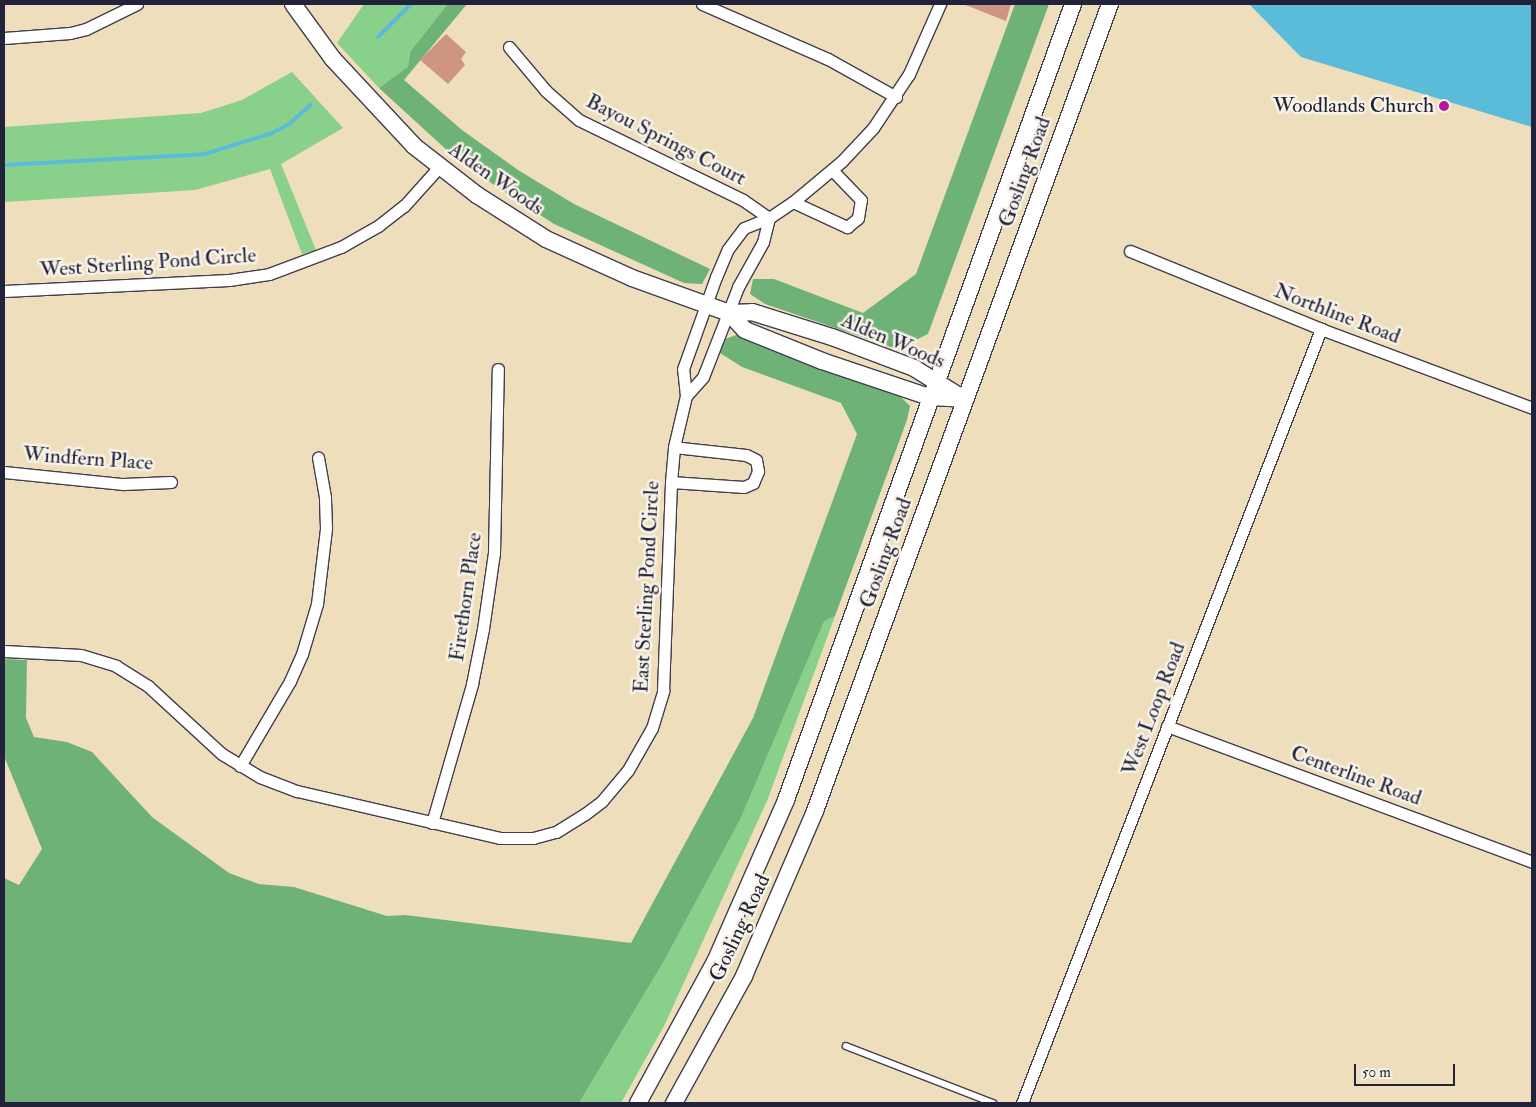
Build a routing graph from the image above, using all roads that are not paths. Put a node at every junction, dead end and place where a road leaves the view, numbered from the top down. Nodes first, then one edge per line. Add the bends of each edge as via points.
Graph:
1 (137, 4) edge
2 (293, 4) edge
3 (702, 4) edge
4 (940, 4) edge
5 (1073, 4) edge
6 (1110, 4) edge
7 (4, 38) edge
8 (509, 47) dead end
9 (896, 97) junction
10 (439, 167) junction
11 (832, 170) junction
12 (793, 202) junction
13 (769, 218) junction
14 (1130, 251) dead end
15 (4, 291) edge
16 (706, 304) junction
17 (729, 313) junction
18 (1321, 329) junction
19 (498, 369) dead end
20 (935, 380) junction
21 (686, 396) junction
22 (929, 397) junction
23 (964, 399) junction
24 (1532, 408) edge
25 (674, 447) junction
26 (318, 458) dead end
27 (4, 472) edge
28 (171, 482) dead end
29 (671, 482) junction
30 (4, 651) edge
31 (1167, 726) junction
32 (240, 766) junction
33 (432, 824) junction
34 (1532, 862) edge
35 (846, 1046) dead end
36 (638, 1103) edge
37 (674, 1103) edge
38 (993, 1103) edge
39 (1022, 1103) edge

1 - 7 street via 78,31 46,37
2 - 10 main road, Alden Woods via 306,25 359,88 414,146
3 - 9 street via 828,59
4 - 9 street, East Sterling Pond Circle
5 - 20 main road, Gosling Road
6 - 23 main road, Gosling Road
8 - 13 street, Bayou Springs Court via 546,91 579,120 743,200
9 - 11 street, East Sterling Pond Circle via 873,128
10 - 15 street, West Sterling Pond Circle via 404,206 378,226 341,247 270,274 229,280
10 - 16 main road, Alden Woods via 555,244 632,278
11 - 12 street, East Sterling Pond Circle
11 - 12 street via 861,200 858,218 847,227
12 - 13 street, East Sterling Pond Circle
13 - 16 street, East Sterling Pond Circle via 744,228 728,249
13 - 17 street, East Sterling Pond Circle via 763,242 748,264
14 - 18 street, Northline Road
16 - 17 main road, Alden Woods
16 - 21 street, East Sterling Pond Circle via 683,369
17 - 20 main road, Alden Woods via 752,312 832,337 914,368
17 - 21 street, East Sterling Pond Circle via 703,377
17 - 22 main road, Alden Woods via 744,330 822,361
18 - 24 street, Northline Road
18 - 31 street, West Loop Road
19 - 33 street, Firethorn Place via 494,553 483,629 472,684
20 - 22 main road, Gosling Road
20 - 23 main road, Alden Woods
21 - 25 street, East Sterling Pond Circle
22 - 23 main road, Alden Woods
22 - 36 main road, Gosling Road via 786,800 715,962
23 - 37 main road, Gosling Road via 815,811 744,976
25 - 29 street, East Sterling Pond Circle
25 - 29 street via 746,455 756,460 758,471 753,483 744,487
26 - 32 street via 325,497 326,528 317,604 290,681
27 - 28 street, Windfern Place via 123,484
29 - 33 street, East Sterling Pond Circle via 665,676 652,728 628,770 602,801 556,832 533,838 480,836
30 - 32 street via 81,654 116,666 148,686 201,736
31 - 34 street, Centerline Road
31 - 39 street, West Loop Road
32 - 33 street, East Sterling Pond Circle via 280,786
35 - 38 lane

